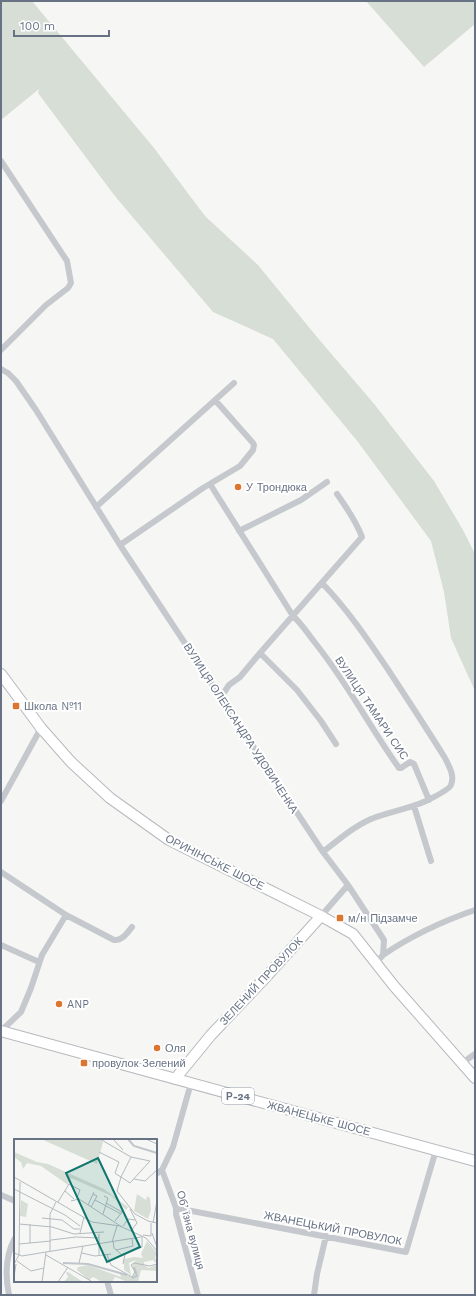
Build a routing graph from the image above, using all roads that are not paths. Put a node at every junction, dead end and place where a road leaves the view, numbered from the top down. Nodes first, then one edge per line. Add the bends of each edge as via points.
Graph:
1 (1, 161) edge
2 (1, 350) edge
3 (1, 369) edge
4 (234, 383) dead end
5 (214, 400) junction
6 (326, 482) dead end
7 (210, 484) junction
8 (337, 494) dead end
9 (96, 507) junction
10 (239, 531) junction
11 (120, 545) junction
12 (322, 583) junction
13 (292, 616) junction
14 (260, 653) junction
15 (1, 674) edge
16 (221, 697) junction
17 (40, 728) junction
18 (336, 744) dead end
19 (429, 800) junction
20 (1, 801) edge
21 (414, 806) junction
22 (323, 852) junction
23 (431, 862) dead end
24 (1, 872) edge
25 (348, 885) junction
26 (475, 910) edge
27 (66, 915) junction
28 (321, 916) junction
29 (132, 927) dead end
30 (1, 946) edge
31 (380, 959) junction
32 (39, 962) junction
33 (1, 1031) edge
34 (475, 1054) edge
35 (462, 1063) junction
36 (475, 1078) edge
37 (175, 1079) junction
38 (191, 1083) junction
39 (436, 1150) junction
40 (475, 1161) edge
41 (162, 1170) junction
42 (157, 1173) edge
43 (1, 1195) edge
44 (14, 1201) edge
45 (176, 1208) junction
46 (326, 1236) junction
47 (14, 1240) edge
48 (107, 1282) edge
49 (9, 1295) edge
50 (111, 1295) edge
51 (198, 1295) edge
52 (314, 1295) edge

1 - 2 street via 67,261 72,283
3 - 9 street, ВУЛИЦЯ ОЛЕКСАНДРА УДОВИЧЕНКА via 16,382 36,410
4 - 5 street
5 - 7 street via 253,443 254,448 240,466
5 - 9 street
6 - 10 street via 301,500
7 - 10 street
7 - 11 street
8 - 12 street via 349,510 362,537
9 - 11 street, ВУЛИЦЯ ОЛЕКСАНДРА УДОВИЧЕНКА
10 - 13 street
11 - 16 street, ВУЛИЦЯ ОЛЕКСАНДРА УДОВИЧЕНКА
12 - 13 street
12 - 19 street via 340,601 365,635 445,758 450,769 451,786
13 - 14 street
13 - 19 street, ВУЛИЦЯ ТАМАРИ СИС via 335,669 399,768 410,762 414,764
14 - 16 street
14 - 18 street via 297,690
15 - 17 main road, ОРИНІНСЬКЕ ШОСЕ
16 - 22 street, ВУЛИЦЯ ОЛЕКСАНДРА УДОВИЧЕНКА
17 - 20 street
17 - 28 main road, ОРИНІНСЬКЕ ШОСЕ via 71,762 110,798 169,840
19 - 21 street
21 - 22 street via 370,820
21 - 23 street
22 - 25 street, ВУЛИЦЯ ОЛЕКСАНДРА УДОВИЧЕНКА
24 - 27 street
25 - 28 street, ЗЕЛЕНИЙ ПРОВУЛОК
25 - 31 street, ВУЛИЦЯ ОЛЕКСАНДРА УДОВИЧЕНКА via 384,940
26 - 31 street via 438,924 402,943
27 - 29 street via 116,940 121,939
27 - 32 street
28 - 31 main road, ОРИНІНСЬКЕ ШОСЕ via 353,934
28 - 37 main road, ЗЕЛЕНИЙ ПРОВУЛОК via 211,1035
30 - 32 street
31 - 35 main road via 394,986
32 - 33 street via 21,1012
33 - 37 main road, ЖВАНЕЦЬКЕ ШОСЕ / Р-24
34 - 35 street
35 - 36 main road
37 - 38 main road, ЖВАНЕЦЬКЕ ШОСЕ / Р-24
38 - 39 main road, ЖВАНЕЦЬКЕ ШОСЕ / Р-24
38 - 41 street via 173,1147
39 - 40 main road, ЖВАНЕЦЬКЕ ШОСЕ / Р-24
39 - 46 street, ЖВАНЕЦЬКИЙ ПРОВУЛОК via 406,1252
41 - 42 street
41 - 45 street, Обʼїзна вулиця
43 - 44 street
45 - 46 street, ЖВАНЕЦЬКИЙ ПРОВУЛОК
45 - 51 street, Обʼїзна вулиця
46 - 52 street
47 - 49 street via 7,1262 6,1282
48 - 50 street

